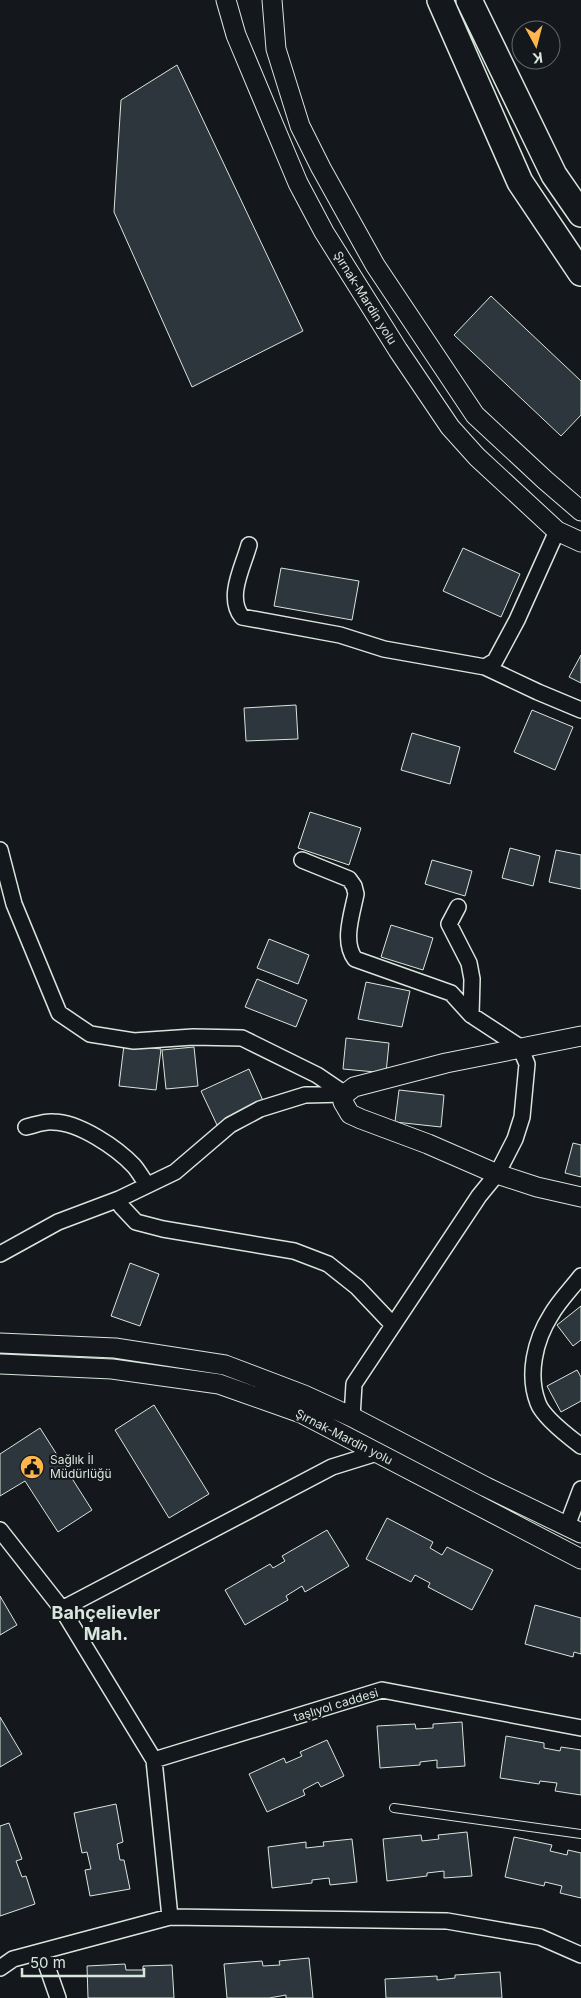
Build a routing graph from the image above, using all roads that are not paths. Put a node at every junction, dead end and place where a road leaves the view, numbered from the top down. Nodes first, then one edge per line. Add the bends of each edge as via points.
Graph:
1 (226, 0) edge
2 (272, 0) edge
3 (440, 0) edge
4 (469, 0) edge
5 (581, 214) edge
6 (581, 273) edge
7 (581, 511) edge
8 (557, 531) junction
9 (581, 542) edge
10 (249, 544) dead end
11 (485, 668) junction
12 (581, 710) edge
13 (0, 850) edge
14 (302, 860) dead end
15 (458, 907) dead end
16 (471, 1015) junction
17 (581, 1036) edge
18 (520, 1047) junction
19 (345, 1094) junction
20 (26, 1126) dead end
21 (497, 1174) junction
22 (147, 1185) junction
23 (581, 1196) edge
24 (120, 1199) junction
25 (0, 1254) edge
26 (581, 1276) edge
27 (394, 1325) junction
28 (0, 1343) edge
29 (0, 1364) edge
30 (352, 1417) junction
31 (581, 1446) edge
32 (376, 1453) junction
33 (581, 1489) edge
34 (0, 1530) edge
35 (574, 1530) edge
36 (581, 1559) edge
37 (62, 1609) junction
38 (581, 1728) edge
39 (154, 1760) junction
40 (394, 1808) dead end
41 (581, 1834) edge
42 (170, 1917) junction
43 (42, 1952) junction
44 (581, 1956) edge
45 (0, 1968) edge
46 (58, 1998) edge

1 - 8 street, Şırnak-Mardin yolu via 236,35 298,183 353,280 450,427 477,457
2 - 7 street, Şırnak-Mardin yolu via 276,49 300,126 375,265 475,415
3 - 6 highway via 520,182
4 - 5 highway via 554,175
8 - 9 street, Şırnak-Mardin yolu
8 - 11 street via 504,645 495,661
10 - 11 street via 234,595 236,609 242,617 340,635 384,649
11 - 12 street
13 - 19 street via 14,904 59,1013 90,1034 134,1041 242,1038 317,1075
14 - 16 street via 349,879 354,886 356,894 348,941 349,951 355,959 451,993
15 - 16 street via 449,924 469,963
16 - 18 street
17 - 18 street
18 - 19 street via 371,1082 354,1087
18 - 21 street via 527,1064 522,1117
19 - 21 street via 343,1102 350,1114
19 - 22 street via 305,1095 260,1109 230,1125 175,1172
20 - 22 street via 53,1121 86,1132 115,1148 135,1167
21 - 23 street via 536,1187
21 - 27 street
22 - 24 street
24 - 25 street via 58,1222
24 - 27 street via 121,1206 136,1222 294,1251 328,1264 357,1287
26 - 31 street via 551,1315 537,1343 532,1374 538,1404 560,1430
27 - 30 street via 354,1384
28 - 30 street, Şırnak-Mardin yolu via 115,1348 224,1365
29 - 32 street, Şırnak-Mardin yolu via 112,1369 219,1384 301,1413
30 - 35 street, Şırnak-Mardin yolu
32 - 36 street, Şırnak-Mardin yolu
32 - 37 street via 332,1467
33 - 35 street
34 - 37 street
37 - 39 street
38 - 39 street, taşlıyol caddesi via 382,1690
39 - 42 street
40 - 41 lane
42 - 43 street
42 - 44 street via 447,1922 540,1936
43 - 45 street via 13,1959
43 - 46 street

